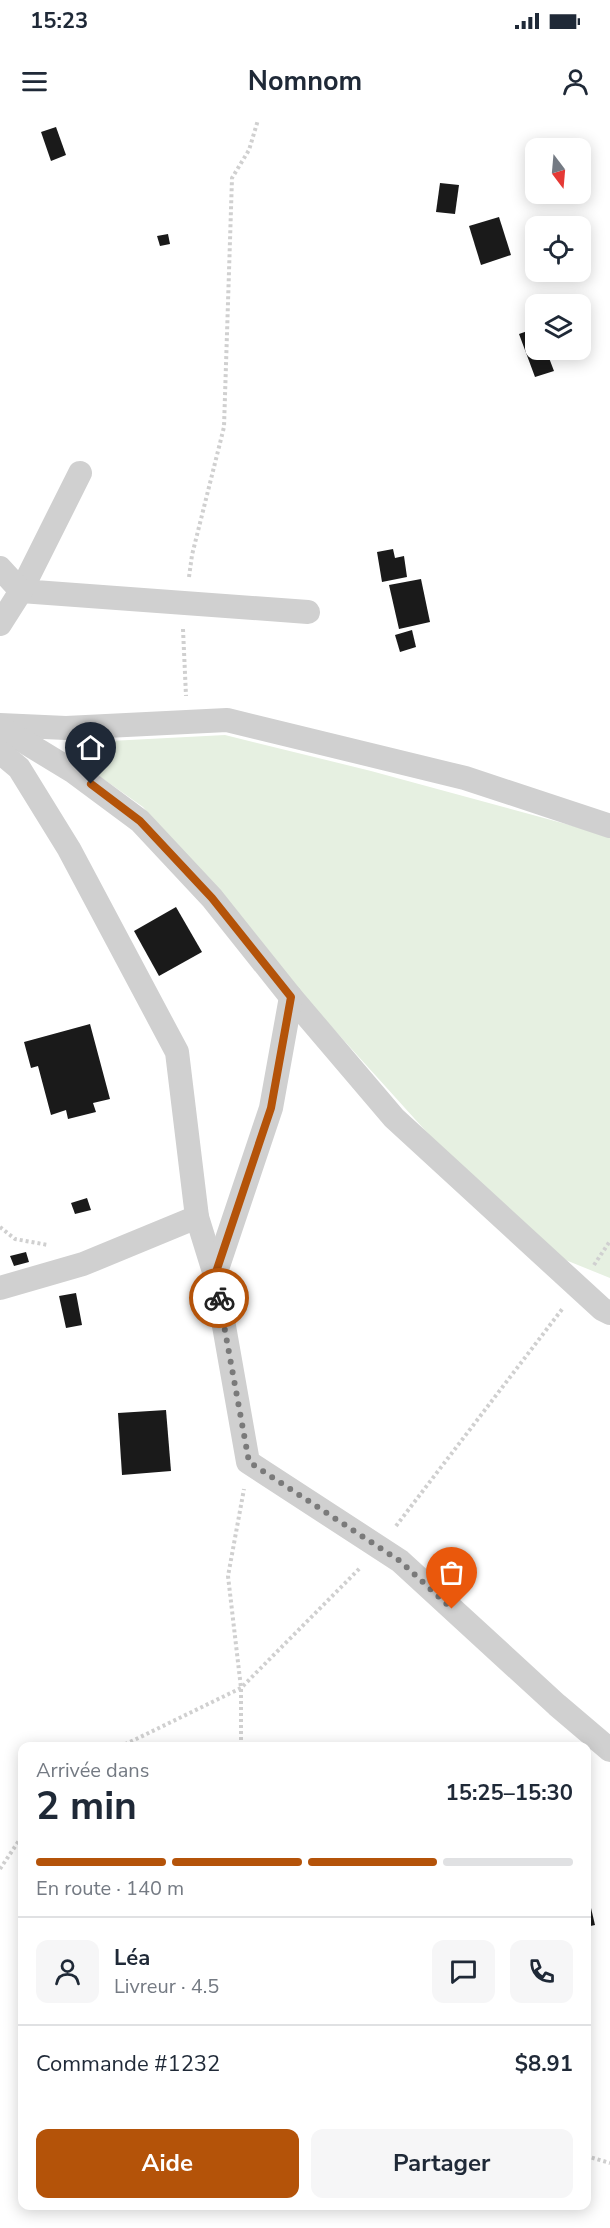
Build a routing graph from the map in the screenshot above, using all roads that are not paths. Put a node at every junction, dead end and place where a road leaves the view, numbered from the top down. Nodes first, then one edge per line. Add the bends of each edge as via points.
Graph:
1 (81, 473) dead end
2 (0, 568) edge
3 (21, 591) junction
4 (308, 612) dead end
5 (0, 624) edge
6 (0, 726) edge
7 (0, 752) edge
8 (610, 826) edge
9 (291, 997) junction
10 (197, 1216) junction
11 (215, 1275) junction
12 (0, 1288) edge
13 (610, 1313) edge
14 (610, 1750) edge

1 - 3 street
2 - 3 street
3 - 4 street
3 - 5 street
6 - 8 street via 66,728 227,720 465,778
6 - 9 street via 74,772 140,821 212,898
7 - 10 street via 19,768 69,849 177,1052
9 - 11 street via 271,1108
9 - 13 street via 393,1118 602,1310
10 - 11 street
10 - 12 street via 83,1264
11 - 14 street via 249,1462 400,1561

